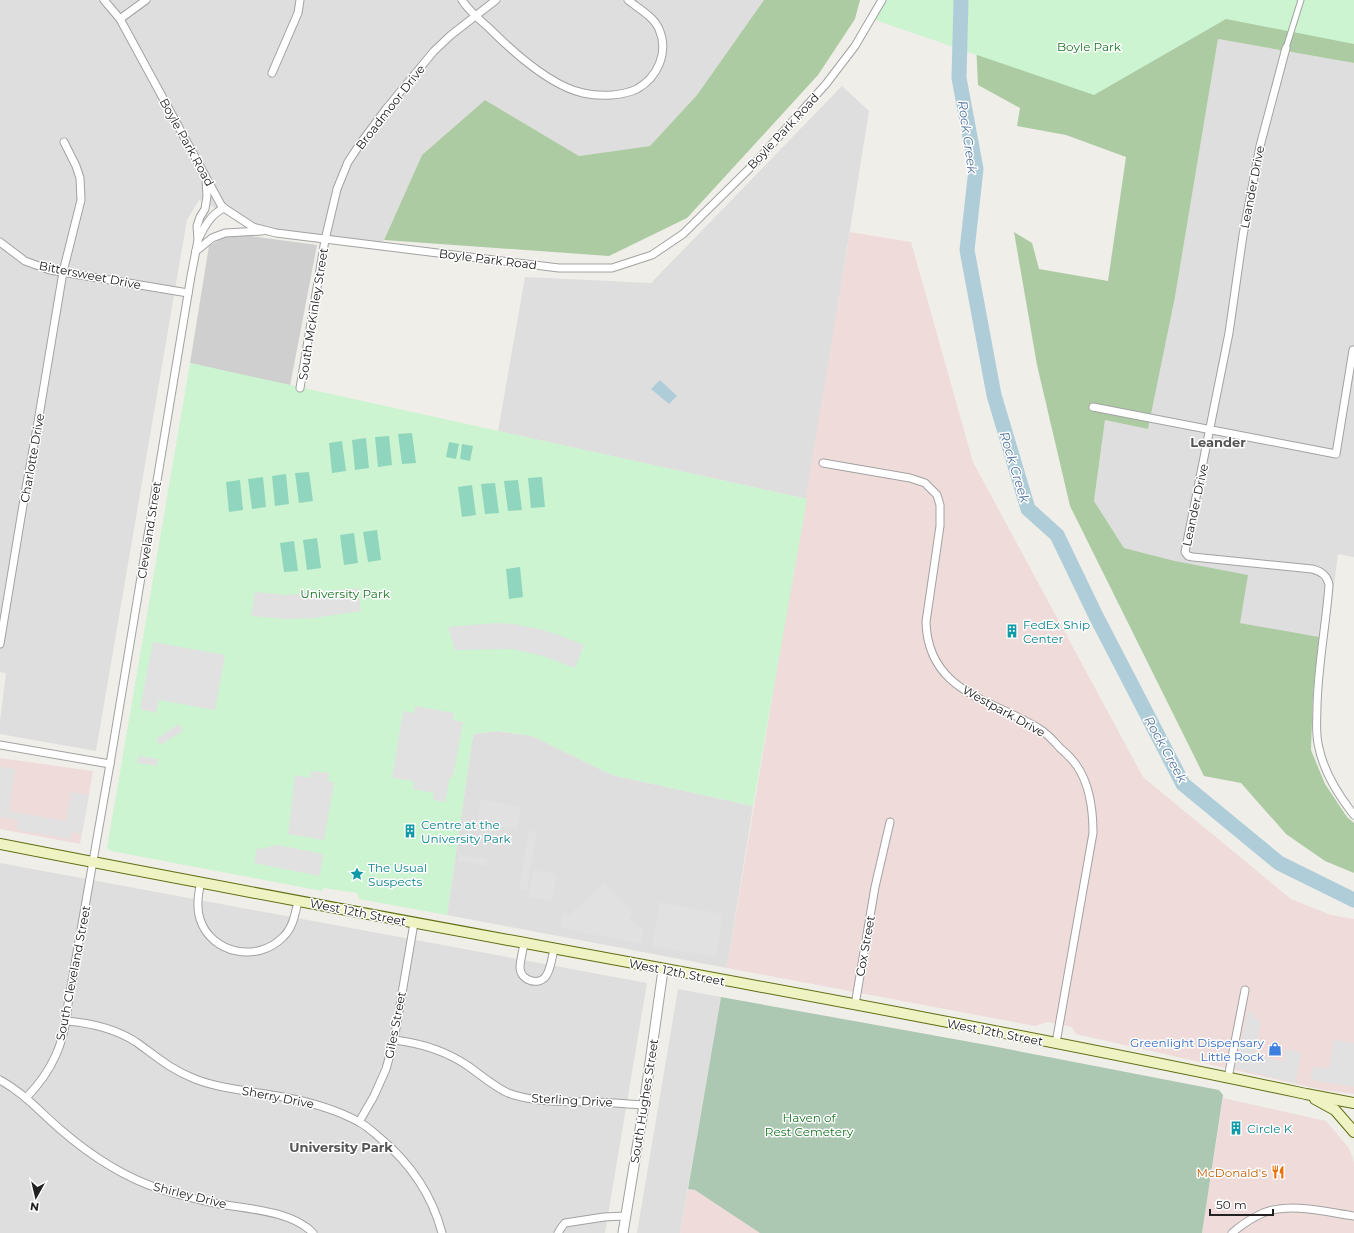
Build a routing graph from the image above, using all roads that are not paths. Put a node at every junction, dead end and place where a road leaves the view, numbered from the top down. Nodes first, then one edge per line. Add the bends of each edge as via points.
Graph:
1 (104, 0) edge
2 (146, 0) edge
3 (300, 0) edge
4 (462, 0) edge
5 (496, 0) edge
6 (628, 0) edge
7 (882, 0) edge
8 (1301, 0) edge
9 (476, 16) junction
10 (120, 19) junction
11 (1286, 48) joint
12 (272, 72) dead end
13 (64, 142) dead end
14 (206, 175) junction
15 (224, 208) junction
16 (264, 231) junction
17 (198, 240) junction
18 (325, 240) junction
19 (0, 242) edge
20 (196, 251) junction
21 (63, 272) junction
22 (188, 293) junction
23 (1353, 350) edge
24 (300, 388) dead end
25 (1093, 407) dead end
26 (1210, 431) junction
27 (823, 463) dead end
28 (0, 644) edge
29 (0, 745) edge
30 (110, 764) junction
31 (1354, 815) edge
32 (890, 822) dead end
33 (0, 844) edge
34 (93, 862) junction
35 (200, 882) junction
36 (298, 901) junction
37 (414, 923) junction
38 (524, 943) junction
39 (554, 948) junction
40 (664, 970) junction
41 (1244, 990) dead end
42 (854, 1005) junction
43 (67, 1021) junction
44 (394, 1040) junction
45 (1056, 1043) junction
46 (1228, 1078) junction
47 (0, 1080) edge
48 (1306, 1094) junction
49 (26, 1098) junction
50 (1354, 1104) edge
51 (644, 1105) junction
52 (359, 1122) junction
53 (1354, 1132) edge
54 (625, 1216) junction
55 (1354, 1216) edge
56 (313, 1233) edge
57 (442, 1233) edge
58 (558, 1233) edge
59 (623, 1233) edge
60 (1232, 1233) edge

1 - 10 street, Boyle Park Road
2 - 10 street
3 - 12 street via 298,13
4 - 9 street
5 - 9 street, Broadmoor Drive
6 - 9 street via 659,29 663,46 661,60 650,78 637,88 609,95 584,93 555,80 514,52
7 - 18 street, Boyle Park Road via 855,46 790,125 696,222 673,242 652,255 612,268 559,268
8 - 11 street
9 - 18 street, Broadmoor Drive via 434,52 360,144 348,162 337,189
10 - 14 street, Boyle Park Road
11 - 26 street, Leander Drive via 1259,153
13 - 21 street, Charlotte Drive via 76,166 81,187
14 - 15 street, Boyle Park Road
14 - 17 street via 208,196 197,226
15 - 16 street, Boyle Park Road via 242,221
15 - 17 street, Cleveland Street via 216,212
16 - 18 street, Boyle Park Road
16 - 20 street via 224,233 212,238
17 - 20 street, Cleveland Street
18 - 24 street, South McKinley Street
19 - 21 street, Bittersweet Drive via 25,261
20 - 22 street, Cleveland Street
21 - 22 street, Bittersweet Drive
21 - 28 street, Charlotte Drive
22 - 30 street, Cleveland Street
23 - 26 street via 1336,454
25 - 26 street
26 - 31 street, Leander Drive via 1185,552 1193,557 1312,569 1327,577 1329,585 1316,732 1322,759 1342,799
27 - 45 street, Westpark Drive via 910,478 925,483 937,495 940,505 940,526 926,622 928,638 936,660 947,676 963,690 1047,734 1077,765 1084,781 1091,805 1093,833
29 - 30 street
30 - 34 street, Cleveland Street
32 - 42 street, Cox Street via 875,887
33 - 34 main road, West 12th Street
34 - 35 main road, West 12th Street
34 - 43 street, South Cleveland Street
35 - 36 main road, West 12th Street
35 - 36 street via 197,902 203,926 219,944 232,950 257,952 284,937 294,919
36 - 37 main road, West 12th Street
37 - 38 main road, West 12th Street
37 - 44 street, Giles Street
38 - 39 main road, West 12th Street
38 - 39 street via 520,968 524,977 532,981 541,980 548,974
39 - 40 main road, West 12th Street
40 - 42 main road, West 12th Street
40 - 51 street, South Hughes Street
41 - 46 street
42 - 45 main road, West 12th Street
43 - 49 street, South Cleveland Street via 52,1064
43 - 52 street, Sherry Drive via 100,1027 120,1034 136,1042 168,1066 201,1081 312,1104
44 - 51 street, Sterling Drive via 447,1054 496,1087 524,1098
44 - 52 street, Giles Street via 383,1078
45 - 46 main road, West 12th Street
46 - 48 main road, West 12th Street
47 - 49 street, Shirley Drive
48 - 50 main road, West 12th Street
48 - 53 main road via 1335,1110
49 - 56 street, Shirley Drive via 62,1132 129,1177 176,1194 281,1215 304,1225
51 - 54 street, South Hughes Street
52 - 57 street, Sherry Drive via 391,1147 413,1172 435,1211
54 - 58 street via 565,1223
54 - 59 street, South Hughes Street
55 - 60 street via 1293,1208 1264,1213

